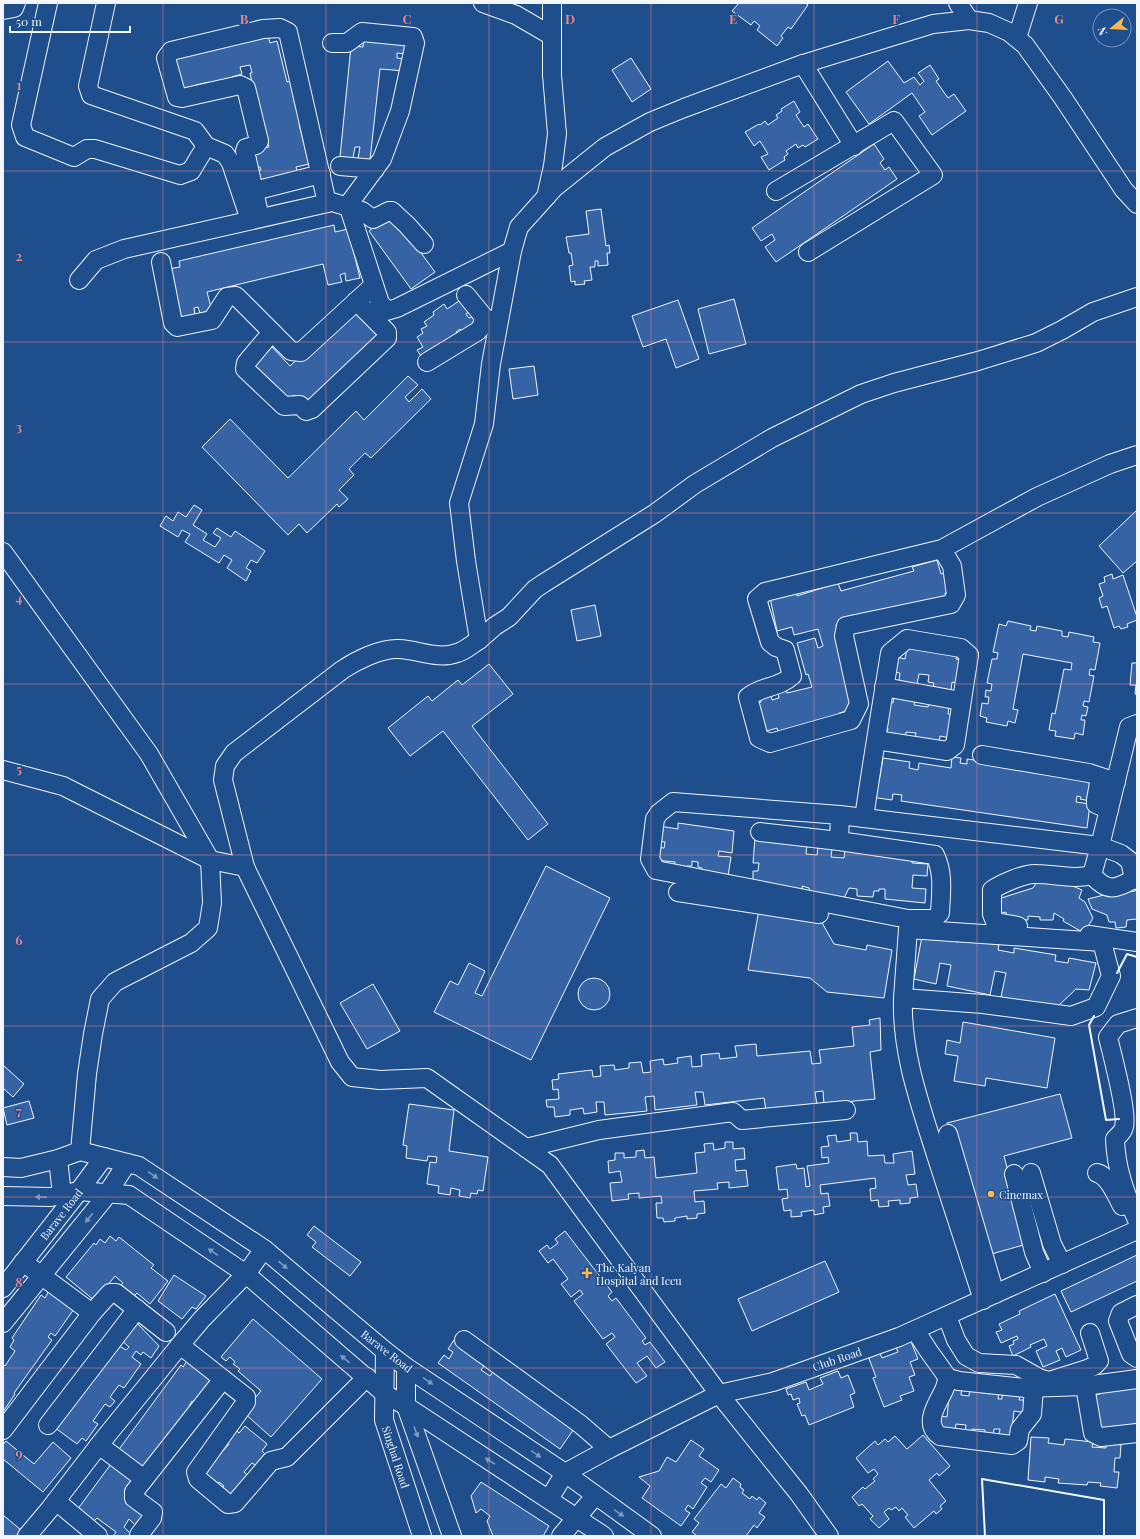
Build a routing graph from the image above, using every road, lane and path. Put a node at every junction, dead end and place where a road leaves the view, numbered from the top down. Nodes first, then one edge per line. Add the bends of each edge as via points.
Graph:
1 (16, 3) edge
2 (48, 3) edge
3 (106, 3) edge
4 (484, 3) edge
5 (552, 3) edge
6 (958, 3) edge
7 (1028, 3) edge
8 (3, 10) edge
9 (969, 20) junction
10 (552, 36) junction
11 (1017, 38) junction
12 (332, 43) dead end
13 (804, 64) junction
14 (206, 146) junction
15 (854, 146) junction
16 (340, 166) dead end
17 (375, 169) junction
18 (321, 174) junction
19 (254, 191) junction
20 (776, 191) dead end
21 (546, 198) junction
22 (327, 203) junction
23 (1137, 204) edge
24 (348, 205) junction
25 (256, 219) junction
26 (424, 244) dead end
27 (512, 251) junction
28 (808, 252) dead end
29 (161, 262) dead end
30 (79, 280) dead end
31 (374, 285) junction
32 (466, 295) dead end
33 (1137, 297) edge
34 (356, 301) junction
35 (491, 321) junction
36 (272, 332) junction
37 (427, 362) dead end
38 (1137, 455) edge
39 (942, 549) junction
40 (3, 552) edge
41 (479, 640) junction
42 (884, 687) junction
43 (961, 701) junction
44 (1137, 724) edge
45 (876, 740) junction
46 (982, 755) dead end
47 (3, 770) edge
48 (1108, 779) junction
49 (840, 815) junction
50 (864, 818) junction
51 (915, 824) junction
52 (760, 832) dead end
53 (839, 841) junction
54 (1100, 846) junction
55 (911, 852) junction
56 (210, 860) junction
57 (245, 867) junction
58 (1092, 875) junction
59 (1135, 880) edge
60 (678, 892) dead end
61 (908, 929) junction
62 (1137, 942) edge
63 (903, 998) junction
64 (1137, 1018) edge
65 (846, 1110) dead end
66 (1130, 1129) edge
67 (948, 1134) dead end
68 (526, 1148) junction
69 (80, 1151) junction
70 (104, 1157) junction
71 (58, 1160) junction
72 (127, 1163) junction
73 (3, 1167) edge
74 (1097, 1173) dead end
75 (71, 1193) junction
76 (108, 1194) junction
77 (3, 1196) edge
78 (1136, 1227) edge
79 (264, 1249) junction
80 (23, 1262) junction
81 (1062, 1264) junction
82 (1043, 1273) junction
83 (246, 1274) junction
84 (42, 1276) junction
85 (3, 1288) edge
86 (989, 1297) junction
87 (1137, 1305) edge
88 (137, 1309) junction
89 (92, 1313) junction
90 (947, 1316) junction
91 (3, 1323) edge
92 (915, 1330) junction
93 (166, 1332) dead end
94 (1090, 1333) dead end
95 (464, 1340) dead end
96 (180, 1344) junction
97 (385, 1351) junction
98 (1137, 1358) edge
99 (406, 1367) junction
100 (367, 1378) junction
101 (948, 1378) junction
102 (223, 1379) junction
103 (1137, 1379) edge
104 (1085, 1386) junction
105 (1034, 1388) junction
106 (385, 1394) junction
107 (719, 1394) junction
108 (406, 1406) junction
109 (48, 1425) dead end
110 (3, 1430) edge
111 (1137, 1433) edge
112 (99, 1445) junction
113 (609, 1449) junction
114 (565, 1474) junction
115 (144, 1480) junction
116 (595, 1496) junction
117 (549, 1499) junction
118 (53, 1506) junction
119 (576, 1517) junction
120 (77, 1535) edge
121 (27, 1536) edge
122 (98, 1536) edge
123 (140, 1536) edge
124 (422, 1536) edge
125 (452, 1536) edge
126 (561, 1536) edge
127 (604, 1536) edge
128 (652, 1536) edge
129 (829, 1536) edge

1 - 8 street via 14,8
2 - 14 street via 21,125 25,137 74,157 95,149 180,175 191,171
3 - 14 street via 88,86 92,95 195,132
4 - 10 street via 516,15
5 - 10 street
6 - 9 street
7 - 11 street
9 - 11 street via 989,23
9 - 13 street via 933,24
10 - 21 street via 557,134
11 - 23 street via 1025,45 1124,190
12 - 17 street via 347,43 362,32 413,37 415,43 400,111 382,159
13 - 15 street
13 - 21 street via 650,122 606,147 554,188
14 - 25 street via 225,154
15 - 20 street
15 - 28 street via 894,121 934,175
16 - 17 street
17 - 24 street
18 - 19 street
18 - 19 street via 288,32 280,28 262,29 172,52 166,58 177,96 182,98 240,85 246,88 259,141 245,151
18 - 22 street
19 - 25 street
21 - 27 street via 519,227
22 - 24 street
22 - 25 street
24 - 26 street via 362,210 370,224 388,211 392,211
24 - 31 street
25 - 30 street via 124,249 96,260
27 - 31 street via 387,311 380,304
27 - 35 street
29 - 36 street via 173,323 177,326 212,320 227,297 236,296
31 - 34 street
32 - 35 street
33 - 41 street via 1093,312 1036,343 861,394 772,438 695,484 654,514 535,589 509,617
34 - 36 street via 301,352 291,351
34 - 36 street via 387,332 387,338 312,410 306,411 300,405 284,406 245,369 246,363
35 - 37 street
35 - 41 street via 491,364 484,424 459,503
38 - 39 street via 1110,464 1037,497
39 - 39 street via 765,592 757,599 770,642 785,650 792,676 785,682 754,692 748,697 759,738 770,743 851,720 859,704 844,636 846,626 951,604 956,595 952,566
40 - 56 street via 150,754
41 - 57 street via 458,653 437,656 398,648 360,659 234,753 225,766 223,780
42 - 43 street
42 - 43 street via 890,653 907,639 961,648 969,656
42 - 45 street
43 - 45 street via 955,745 947,751
44 - 48 street via 1129,727
45 - 50 street
46 - 48 street via 1089,772
47 - 56 street via 63,786
48 - 54 street via 1109,810
49 - 50 street
49 - 53 street
49 - 55 street via 673,802 658,813 655,819 650,859 656,870 908,919 934,919 940,913 942,888 938,861 935,855
50 - 51 street
51 - 54 street
51 - 55 street
52 - 53 street
53 - 55 street
54 - 58 street
54 - 59 street via 1121,854 1130,861
56 - 57 street
56 - 69 street via 212,902 208,928 191,943 115,982 100,999 92,1034
57 - 68 street via 340,1062 352,1077 380,1080 427,1078
58 - 59 street via 1100,884 1110,888 1117,888
58 - 62 street via 1080,878 1034,873 1001,884 992,890 992,914 995,922
60 - 61 street
61 - 63 street
61 - 63 street via 1102,942 1111,976 1096,1008 1071,1016 983,1004
63 - 86 street via 907,1052 922,1108
64 - 66 street via 1118,1024 1108,1037 1123,1107 1124,1126
65 - 68 street via 742,1120 733,1112 599,1130
66 - 78 street via 1115,1139 1115,1158
67 - 86 street
68 - 107 street via 550,1165
69 - 70 street
69 - 71 street
70 - 72 street, Barave Road
70 - 75 street, Barave Road
71 - 73 street via 21,1168
71 - 75 street
72 - 76 street
72 -> 79 street, Barave Road via 139,1166
74 - 78 street via 1108,1181
75 - 76 street
75 -> 77 street via 51,1197
75 - 80 street, Barave Road
83 -> 76 street via 129,1195
76 -> 84 street
78 - 81 street, Club Road
79 - 83 street
79 -> 97 street, Barave Road
80 - 84 street
80 - 85 street, Barave Road
81 - 82 street, Club Road
81 - 82 street via 1023,1174 1034,1252
82 - 86 street, Club Road
83 - 96 street
100 -> 83 street
84 - 89 street
84 - 91 street
86 - 90 street, Club Road
87 - 98 street via 1121,1313 1118,1321 1131,1354
88 - 89 street via 116,1293 110,1293
88 - 93 street
88 - 109 street
89 - 110 street
90 - 92 street, Club Road
90 - 94 street via 956,1340 966,1356 979,1363 1016,1365 1049,1381 1094,1366 1098,1361
92 - 101 street
92 - 107 street, Club Road via 773,1382
95 - 113 street via 580,1424
96 - 102 street
96 - 112 street
97 - 99 street, Barave Road
97 - 106 street, Singhal Road
99 - 108 street
99 -> 114 street, Barave Road
100 - 102 street via 287,1457 272,1461 235,1503 228,1504 198,1478 196,1472 246,1402 246,1397
100 - 106 street
101 - 105 street
101 - 105 street via 933,1410 932,1425 936,1433 940,1436 1012,1445 1018,1442 1020,1429 1032,1414
102 - 115 street
103 - 104 street
104 - 105 street
104 - 111 street via 1093,1433 1101,1437
106 - 108 street
106 - 124 street, Singhal Road via 384,1420
107 - 113 street, Club Road
107 - 129 street via 799,1494
117 -> 108 street
108 -> 125 street
112 - 115 street
112 - 118 street
113 - 114 street, Club Road
114 - 116 street, Barave Road
114 - 117 street, Club Road
115 - 123 street via 134,1492 134,1498 153,1512
116 - 119 street
116 -> 128 street, Barave Road
117 - 119 street
118 - 120 street
118 - 121 street
118 - 122 street
119 - 126 street
119 - 127 street

